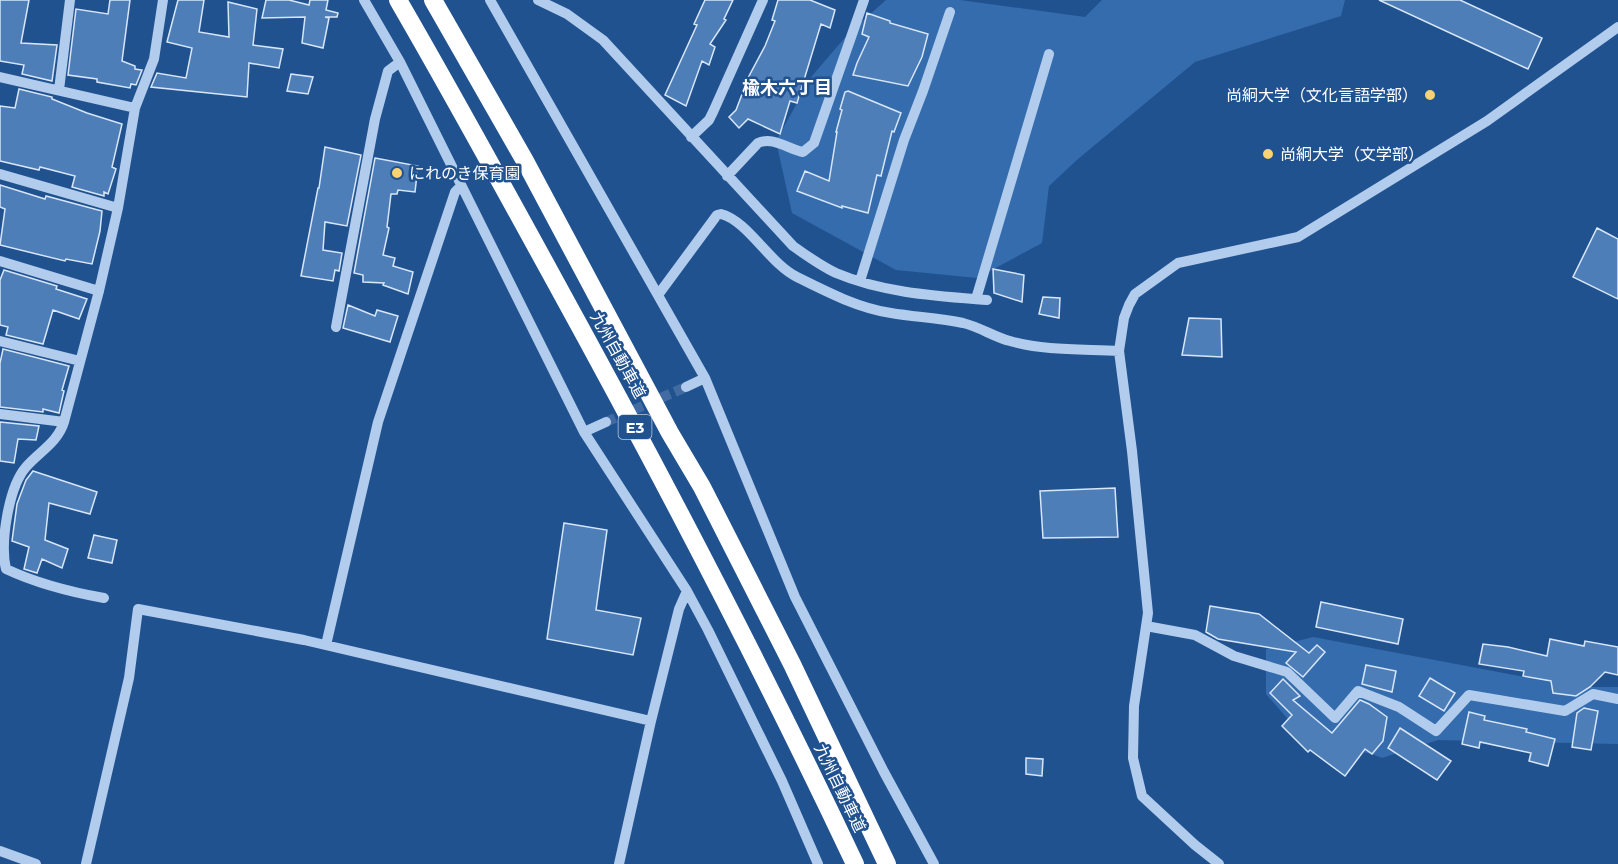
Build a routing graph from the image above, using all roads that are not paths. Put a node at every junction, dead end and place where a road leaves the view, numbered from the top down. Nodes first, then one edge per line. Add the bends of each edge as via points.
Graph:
1 (70, 0) edge
2 (163, 0) edge
3 (364, 0) edge
4 (398, 0) edge
5 (433, 0) edge
6 (490, 0) edge
7 (538, 0) edge
8 (763, 0) edge
9 (864, 0) edge
10 (950, 12) dead end
11 (1618, 27) edge
12 (1049, 54) dead end
13 (400, 62) junction
14 (0, 77) edge
15 (59, 90) junction
16 (135, 108) junction
17 (691, 137) junction
18 (0, 174) edge
19 (727, 176) junction
20 (461, 186) junction
21 (118, 208) junction
22 (0, 261) edge
23 (860, 281) junction
24 (99, 291) junction
25 (658, 295) junction
26 (976, 299) junction
27 (987, 300) dead end
28 (336, 327) dead end
29 (0, 341) edge
30 (1119, 351) junction
31 (80, 361) junction
32 (705, 378) junction
33 (686, 387) tunnel mouth
34 (0, 414) edge
35 (64, 422) junction
36 (606, 422) tunnel mouth
37 (584, 432) junction
38 (687, 591) junction
39 (104, 598) dead end
40 (1146, 626) junction
41 (326, 645) junction
42 (1618, 699) edge
43 (651, 721) junction
44 (0, 851) edge
45 (36, 864) edge
46 (86, 864) edge
47 (619, 864) edge
48 (818, 864) edge
49 (855, 864) edge
50 (887, 864) edge
51 (934, 864) edge
52 (1219, 864) edge

1 - 15 street
2 - 16 street via 154,59
3 - 13 street
4 - 49 highway, 九州自動車道 / E3 via 656,465
5 - 50 highway, 九州自動車道 / E3 via 702,487
6 - 25 street
7 - 17 street via 567,14 603,40
8 - 17 street via 713,112
9 - 19 street via 814,143 803,152 764,140
10 - 23 street via 904,140
11 - 30 street via 1487,121 1298,237 1178,263 1135,294 1124,318
12 - 26 street
13 - 20 street
13 - 28 street via 388,71 375,119
14 - 15 street
15 - 16 street
16 - 21 street
17 - 19 street
18 - 21 street
19 - 23 street via 793,246 827,268
20 - 37 street
20 - 41 street via 454,192 378,422
21 - 24 street
22 - 24 street
23 - 26 street via 927,295
24 - 31 street
25 - 30 street via 721,214 736,221 793,275 856,304 889,313 962,323 1008,341 1045,348
25 - 32 street
26 - 27 street
29 - 31 street
30 - 40 street via 1147,601
31 - 35 street
32 - 33 street
32 - 51 street via 795,597
34 - 35 street
35 - 39 street via 55,439 16,482 5,520 2,558 6,569 18,575 60,590
36 - 37 street
37 - 38 street
38 - 43 street
38 - 48 street via 782,781
40 - 42 street via 1195,634 1234,656 1287,672 1335,718 1358,691 1399,707 1436,731 1468,695 1565,711 1593,694
40 - 52 street via 1134,706 1133,758 1142,796
41 - 43 street
41 - 46 street via 138,609 129,678
43 - 47 street
44 - 45 street

